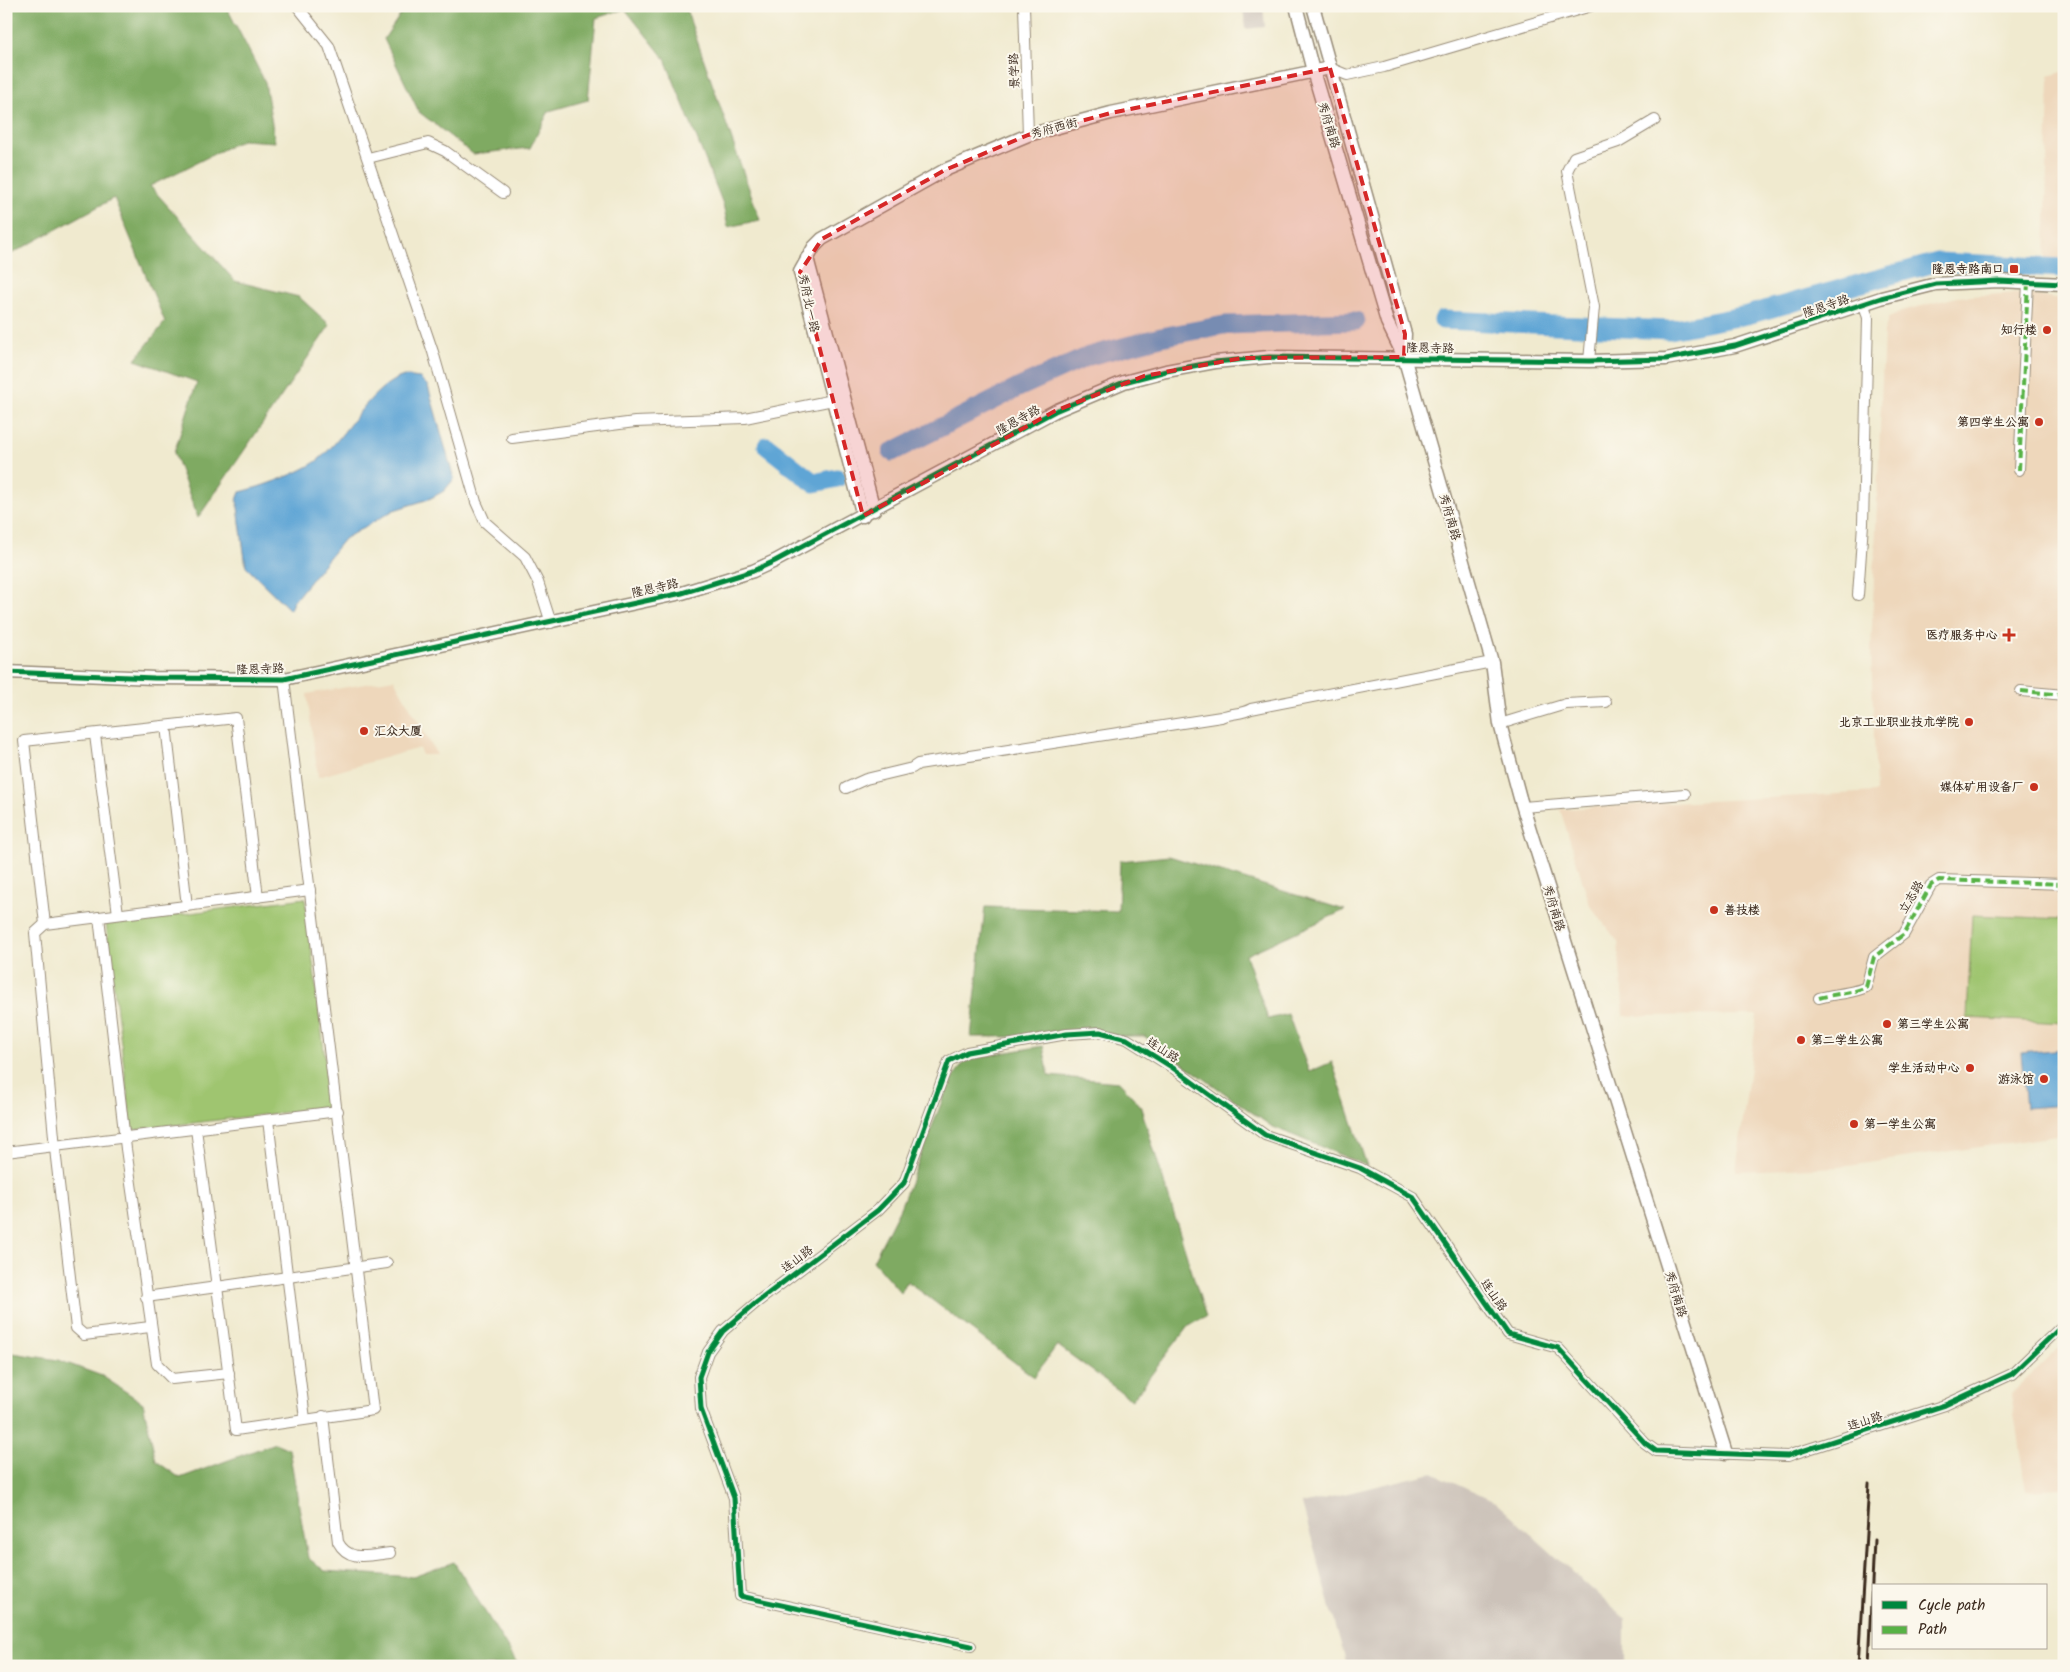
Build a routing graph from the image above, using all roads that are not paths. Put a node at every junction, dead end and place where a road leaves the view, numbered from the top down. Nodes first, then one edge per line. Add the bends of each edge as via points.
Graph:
1 (297, 6) edge
2 (1024, 6) edge
3 (1296, 6) edge
4 (1313, 6) edge
5 (1591, 6) edge
6 (1330, 68) junction
7 (1313, 71) junction
8 (1655, 120) dead end
9 (1028, 135) junction
10 (368, 158) junction
11 (503, 193) dead end
12 (808, 258) junction
13 (2028, 282) junction
14 (2064, 284) edge
15 (1864, 304) junction
16 (1589, 356) junction
17 (1404, 357) junction
18 (833, 400) junction
19 (512, 438) dead end
20 (2019, 470) dead end
21 (869, 513) junction
22 (1858, 595) dead end
23 (551, 622) junction
24 (1492, 662) junction
25 (6, 672) edge
26 (284, 679) junction
27 (2021, 691) dead end
28 (2064, 695) edge
29 (1606, 702) dead end
30 (1500, 724) junction
31 (166, 726) junction
32 (95, 735) junction
33 (846, 788) dead end
34 (1685, 794) dead end
35 (1523, 807) junction
36 (2064, 884) edge
37 (310, 890) junction
38 (258, 897) junction
39 (188, 906) junction
40 (118, 914) junction
41 (99, 917) junction
42 (45, 924) junction
43 (1819, 998) dead end
44 (338, 1112) junction
45 (268, 1120) junction
46 (196, 1129) junction
47 (125, 1138) junction
48 (55, 1146) junction
49 (6, 1152) edge
50 (387, 1263) dead end
51 (356, 1269) junction
52 (287, 1278) junction
53 (218, 1286) junction
54 (146, 1297) junction
55 (2064, 1324) edge
56 (150, 1327) junction
57 (229, 1373) junction
58 (323, 1416) junction
59 (304, 1419) junction
60 (1726, 1453) junction
61 (390, 1553) dead end
62 (971, 1646) dead end

1 - 10 street via 329,46
2 - 9 street, 景学路
3 - 7 street, 秀府南路
4 - 6 street, 秀府南路
5 - 6 street via 1348,75
6 - 7 street, 秀府西街
6 - 17 street, 秀府南路 via 1405,334
7 - 9 street, 秀府西街 via 1111,113
7 - 17 street, 秀府南路 via 1388,322
8 - 16 street via 1618,142 1574,157 1567,171 1594,307
9 - 12 street, 秀府西街 via 971,158 822,239
10 - 11 street via 428,143 445,150
10 - 23 street via 433,352 476,502 485,522 524,557 538,582
12 - 18 street, 秀府北一路 via 800,272
12 - 21 street, 秀府北一路
13 - 14 street, 隆恩寺路
13 - 15 street, 隆恩寺路 via 1936,284
13 - 20 street
15 - 16 street, 隆恩寺路 via 1708,352 1666,359
15 - 22 street via 1867,328 1863,524
16 - 17 street, 隆恩寺路
17 - 21 street, 隆恩寺路 via 1242,358 1144,376 1101,390 1055,412
17 - 24 street, 秀府南路
18 - 19 street via 745,418 635,422
18 - 21 street, 秀府北一路
21 - 23 street, 隆恩寺路 via 753,571 682,593
23 - 26 street, 隆恩寺路
24 - 30 street, 秀府南路
24 - 33 street via 1221,717 918,764
25 - 26 street, 隆恩寺路
26 - 37 street
27 - 28 street
29 - 30 street via 1566,704
30 - 35 street, 秀府南路
31 - 32 street
31 - 38 street via 236,718
31 - 39 street
32 - 40 street
32 - 42 street via 24,741
34 - 35 street
35 - 60 street, 秀府南路
36 - 43 street, 立志路 via 1939,880 1931,885 1904,934 1874,957 1866,987 1860,991 1838,992
37 - 38 street
37 - 44 street
38 - 39 street
39 - 40 street
40 - 41 street
41 - 42 street
41 - 47 street
42 - 48 street via 35,933 35,955
44 - 45 street
44 - 51 street
45 - 46 street
45 - 52 street
46 - 47 street
46 - 53 street
47 - 48 street
47 - 54 street
48 - 49 street
48 - 56 street via 76,1328 84,1335
50 - 51 street
51 - 52 street
51 - 58 street via 373,1410
52 - 53 street
52 - 59 street
53 - 54 street
53 - 57 street
54 - 56 street
55 - 60 street, 连山路 via 2012,1374 1945,1405 1788,1456
56 - 57 street via 157,1364 172,1379
57 - 59 street via 236,1430
58 - 59 street
58 - 61 street via 338,1542 343,1552 352,1556
60 - 62 street, 连山路 via 1656,1451 1558,1348 1508,1334 1413,1197 1360,1168 1265,1135 1127,1038 1100,1032 1067,1034 967,1052 949,1061 904,1183 878,1210 756,1302 723,1332 708,1352 699,1377 701,1409 734,1498 740,1596

